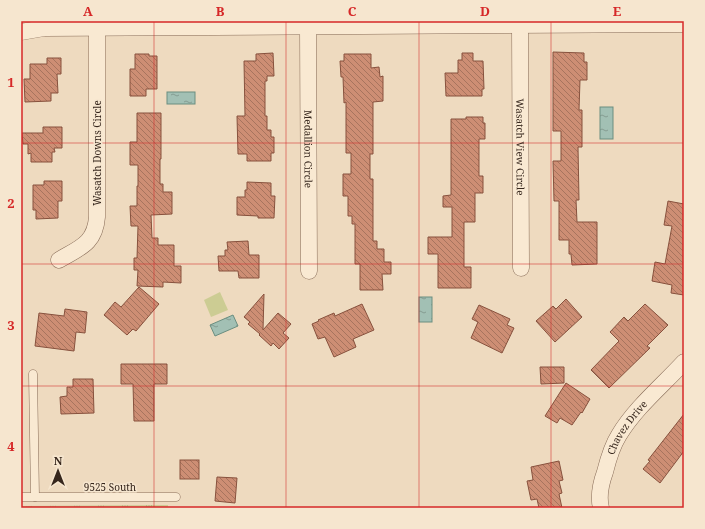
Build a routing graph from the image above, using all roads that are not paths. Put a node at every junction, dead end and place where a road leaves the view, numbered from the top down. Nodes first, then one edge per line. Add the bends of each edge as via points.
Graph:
1 (684, 24) edge
2 (520, 25) junction
3 (308, 26) junction
4 (97, 28) junction
5 (21, 32) edge
6 (59, 260) dead end
7 (521, 268) dead end
8 (309, 271) dead end
9 (684, 362) edge
10 (33, 374) dead end
11 (21, 497) edge
12 (35, 497) junction
13 (176, 497) dead end
14 (601, 508) edge

1 - 2 street
2 - 3 street
2 - 7 street, Wasatch View Circle
3 - 4 street
3 - 8 street, Medallion Circle
4 - 5 street via 44,28
4 - 6 street, Wasatch Downs Circle via 96,226 87,243
9 - 14 street, Chavez Drive via 633,415 619,436 608,459 602,482
10 - 12 lane
11 - 12 lane, 9525 South
12 - 13 lane, 9525 South

